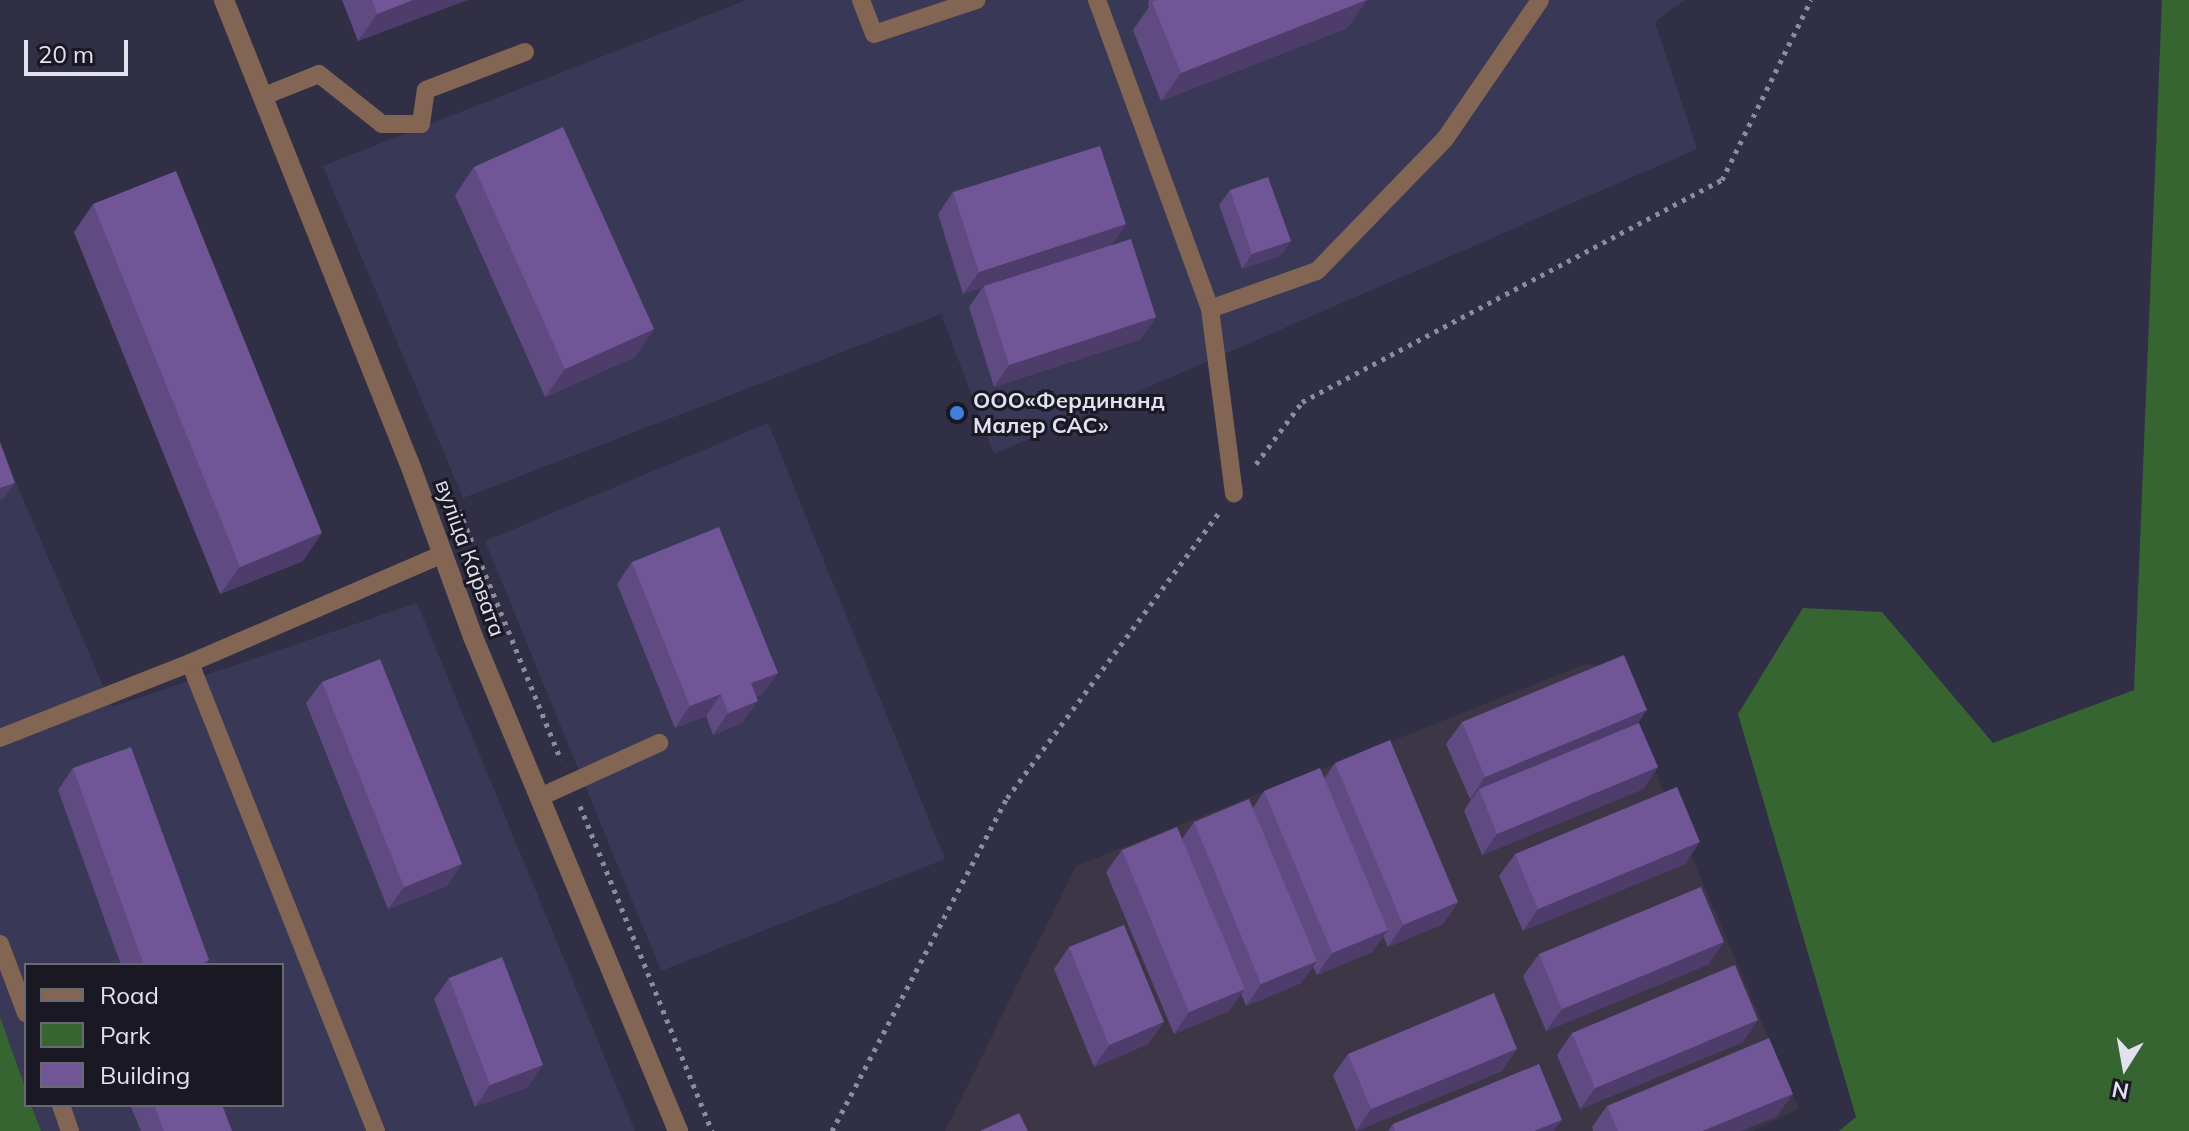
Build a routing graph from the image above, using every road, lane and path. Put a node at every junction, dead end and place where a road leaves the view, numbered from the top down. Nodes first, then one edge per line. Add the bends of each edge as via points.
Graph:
1 (224, 0) edge
2 (861, 0) edge
3 (976, 0) edge
4 (1097, 0) edge
5 (1540, 0) edge
6 (1811, 0) edge
7 (525, 52) dead end
8 (264, 96) junction
9 (1210, 309) junction
10 (1234, 493) junction
11 (470, 535) dead end
12 (441, 555) junction
13 (190, 663) junction
14 (0, 738) edge
15 (659, 743) dead end
16 (570, 782) junction
17 (540, 797) junction
18 (0, 944) edge
19 (24, 1008) edge
20 (62, 1107) edge
21 (70, 1131) edge
22 (376, 1131) edge
23 (678, 1131) edge
24 (712, 1131) edge
25 (832, 1131) edge

1 - 8 street, вуліца Карвата
2 - 3 lane via 874,34
4 - 9 lane
5 - 9 lane via 1445,139 1317,271
6 - 10 path via 1722,180 1302,402
7 - 8 lane via 426,90 421,124 382,124 319,74
8 - 12 street, вуліца Карвата
9 - 10 lane
10 - 25 path via 1007,798
11 - 16 path
12 - 13 lane
12 - 17 street, вуліца Карвата
13 - 14 lane
13 - 22 lane
15 - 16 lane
16 - 17 lane
16 - 24 path
17 - 23 street, вуліца Карвата
18 - 19 lane
20 - 21 lane

